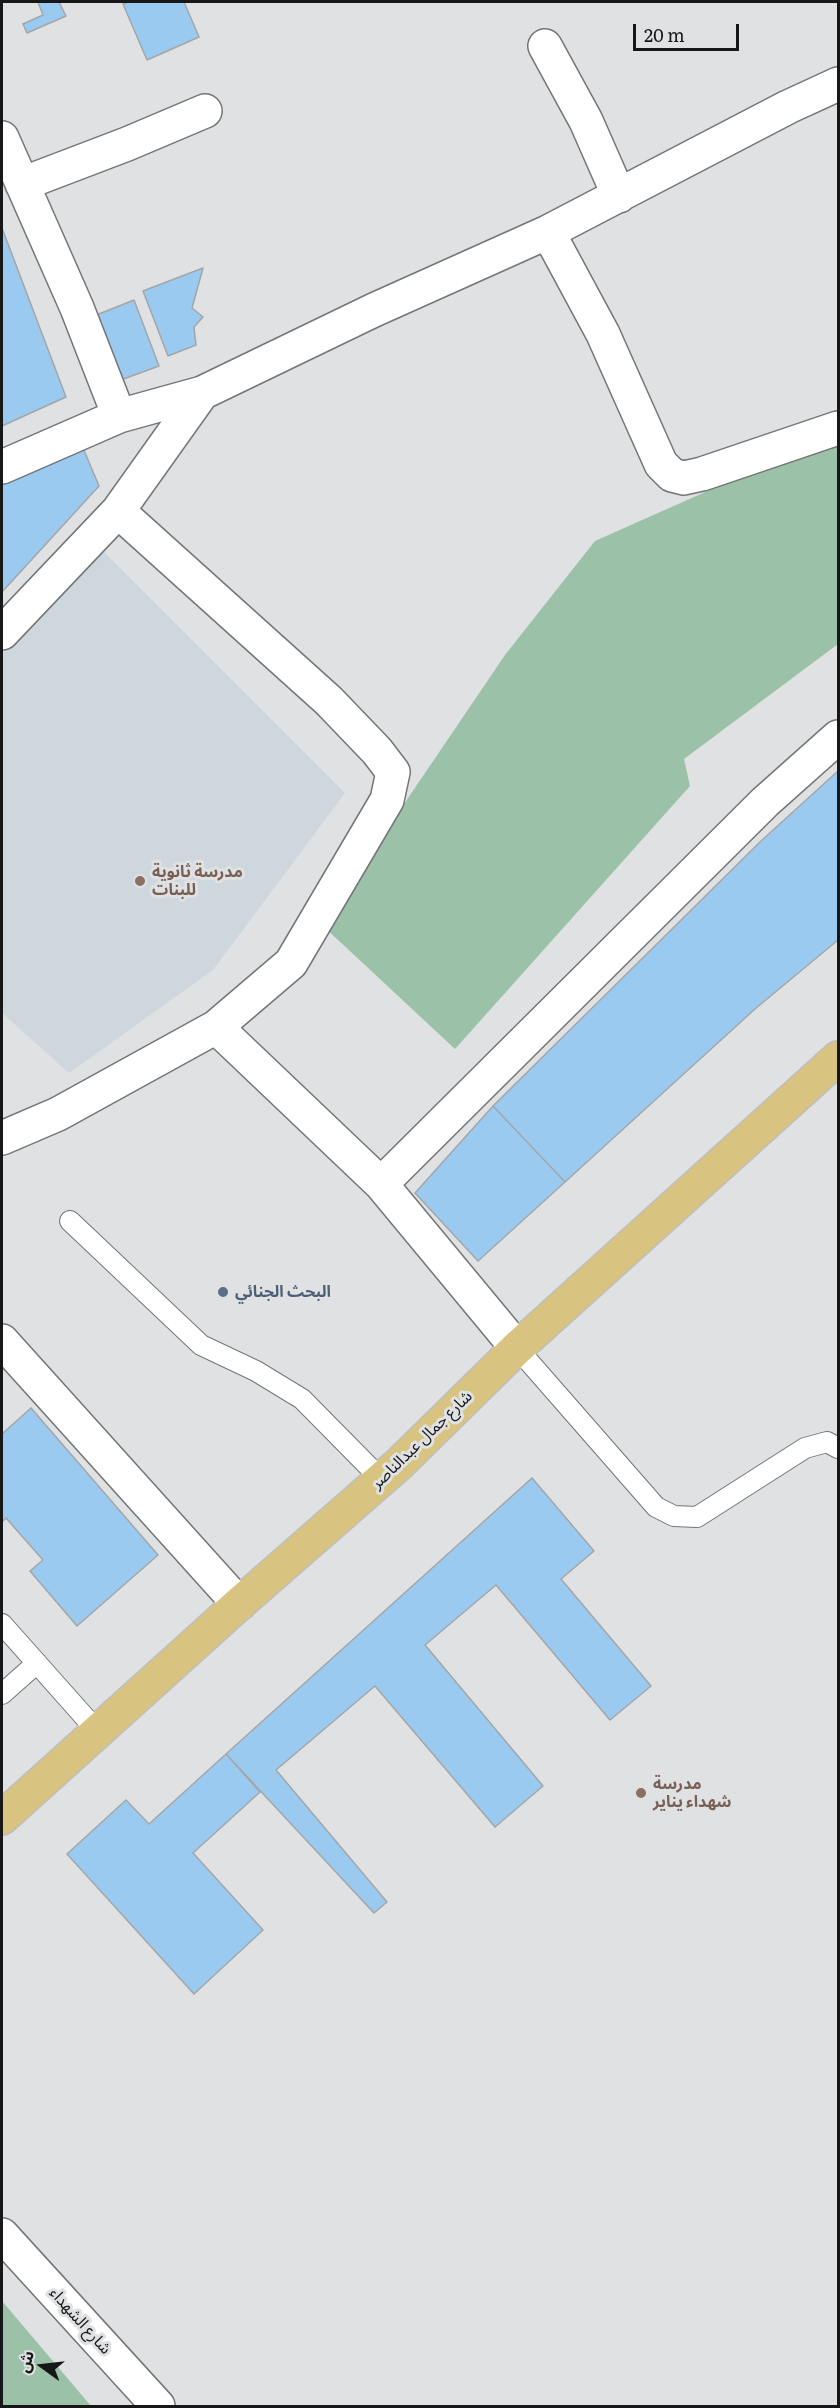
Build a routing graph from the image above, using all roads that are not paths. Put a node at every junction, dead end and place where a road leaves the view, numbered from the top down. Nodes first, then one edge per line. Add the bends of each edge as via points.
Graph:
1 (545, 46) dead end
2 (838, 84) edge
3 (205, 111) dead end
4 (2, 138) edge
5 (22, 184) junction
6 (619, 196) junction
7 (548, 232) junction
8 (202, 393) junction
9 (119, 416) junction
10 (838, 428) edge
11 (2, 467) edge
12 (118, 511) junction
13 (2, 633) edge
14 (838, 736) edge
15 (216, 1028) junction
16 (838, 1058) edge
17 (2, 1138) edge
18 (381, 1184) junction
19 (70, 1221) dead end
20 (2, 1341) edge
21 (517, 1348) junction
22 (838, 1448) edge
23 (382, 1480) junction
24 (239, 1604) junction
25 (2, 1624) edge
26 (37, 1663) junction
27 (2, 1695) edge
28 (98, 1732) junction
29 (2, 1818) edge
30 (2, 2235) edge
31 (158, 2406) edge

1 - 6 street via 586,121
2 - 6 street
3 - 5 street
4 - 5 street
5 - 9 street
6 - 7 street
7 - 8 street
7 - 10 street via 603,334 661,464 672,475 684,478 702,474
8 - 9 street
8 - 12 street
9 - 11 street
12 - 13 street
12 - 15 street via 329,701 393,772 387,800 291,963
14 - 18 street via 765,802
15 - 17 street via 58,1114
15 - 18 street
16 - 21 main road, شارع جمال عبدالناصر
18 - 21 street
19 - 23 lane via 201,1345 256,1371 302,1399
20 - 24 street
21 - 22 lane via 656,1507 674,1516 697,1517 805,1448 827,1442
21 - 23 main road, شارع جمال عبدالناصر
23 - 24 main road, شارع جمال عبدالناصر
24 - 28 main road, شارع جمال عبدالناصر
25 - 26 lane
26 - 27 lane
26 - 28 lane
28 - 29 main road, شارع جمال عبدالناصر
30 - 31 street, شارع الشهداء

